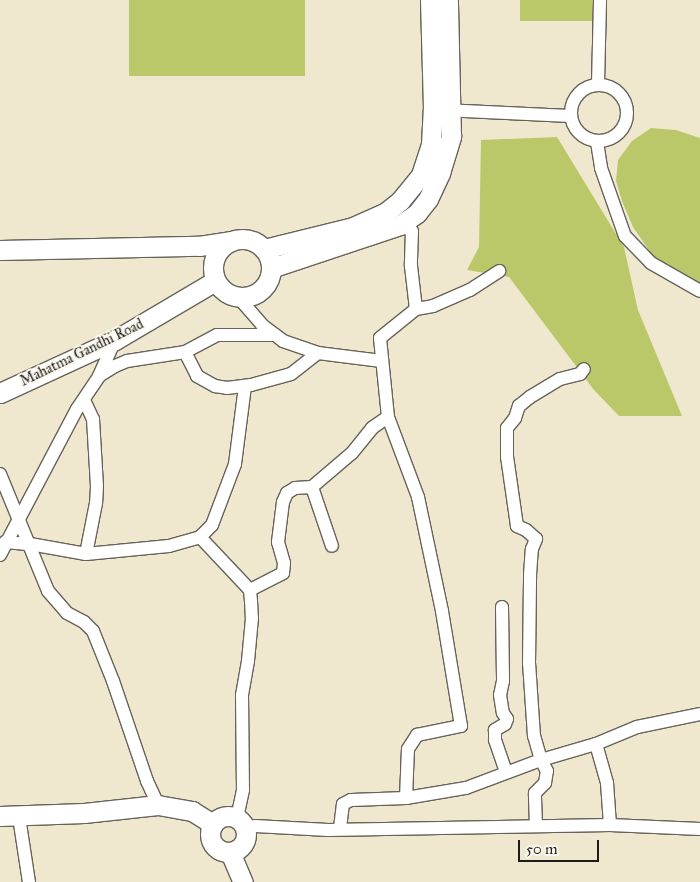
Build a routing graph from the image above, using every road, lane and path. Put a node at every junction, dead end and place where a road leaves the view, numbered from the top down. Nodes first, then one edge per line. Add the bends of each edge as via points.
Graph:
1 (430, 0) edge
2 (448, 0) edge
3 (600, 0) edge
4 (598, 84) junction
5 (433, 108) junction
6 (452, 111) junction
7 (570, 116) junction
8 (597, 142) junction
9 (400, 224) junction
10 (232, 241) junction
11 (264, 249) junction
12 (0, 250) edge
13 (271, 268) junction
14 (499, 271) dead end
15 (215, 281) junction
16 (700, 291) edge
17 (238, 297) junction
18 (416, 309) junction
19 (275, 335) junction
20 (115, 340) junction
21 (185, 352) junction
22 (318, 353) junction
23 (381, 361) junction
24 (584, 369) dead end
25 (99, 376) junction
26 (244, 386) junction
27 (0, 394) edge
28 (84, 400) junction
29 (388, 417) junction
30 (0, 474) edge
31 (312, 487) junction
32 (20, 519) junction
33 (200, 537) junction
34 (5, 542) junction
35 (30, 544) junction
36 (332, 546) dead end
37 (86, 554) junction
38 (0, 555) edge
39 (250, 590) junction
40 (502, 607) dead end
41 (700, 714) edge
42 (596, 744) junction
43 (541, 760) junction
44 (506, 772) junction
45 (406, 798) junction
46 (158, 805) junction
47 (0, 816) edge
48 (19, 817) junction
49 (213, 824) junction
50 (242, 824) junction
51 (610, 825) junction
52 (536, 826) junction
53 (340, 828) junction
54 (700, 828) edge
55 (230, 852) junction
56 (29, 882) edge
57 (243, 882) edge

1 - 5 street
2 - 6 street
3 - 4 street
4 - 7 street via 583,88 575,96
4 - 8 street via 620,93 627,107 626,125 618,136
5 - 6 street
5 - 11 street via 431,144 425,164 421,175 400,201 385,213 353,227
6 - 7 street
6 - 9 street via 451,136 440,173 428,199 417,213
7 - 8 street via 572,125 583,138
8 - 16 street via 601,168 625,236 651,263
9 - 13 street
9 - 18 street via 412,231 410,266
10 - 11 street via 252,241
10 - 12 street via 199,246
10 - 15 street via 220,248 214,260
11 - 13 street
13 - 17 street via 268,282 259,292 253,296
14 - 18 street via 470,290 433,306
15 - 17 street via 224,292
15 - 20 street, Mahatma Gandhi Road
17 - 19 street
18 - 23 street via 380,338
19 - 21 street via 216,335
19 - 22 street
20 - 25 street
20 - 27 street, Mahatma Gandhi Road
21 - 25 street via 127,361
21 - 26 street via 203,381 215,386
22 - 23 street
22 - 26 street via 291,374
23 - 29 street
24 - 43 street via 580,374 560,380 530,397 519,406 507,428 507,458 517,526 536,539 530,575 529,663 534,736
25 - 28 street
26 - 33 street via 236,464 212,525
28 - 32 street
28 - 37 street via 94,419 97,486
29 - 31 street via 372,428 352,453
29 - 45 street via 418,496 461,726 417,735 408,749
30 - 32 street
31 - 36 street
31 - 39 street via 295,488 282,502 278,542 284,563 283,573
32 - 34 street
32 - 35 street
33 - 37 street via 169,546
33 - 39 street
34 - 35 street
34 - 38 street
35 - 37 street
35 - 46 street via 48,591 67,613 84,622 92,631
39 - 50 street via 252,618 241,722
40 - 44 street via 503,680 500,695 507,719 506,724 495,730 495,740
41 - 42 street via 637,728
42 - 43 street
42 - 51 street via 607,783
43 - 44 street
43 - 52 street via 547,771 545,783 535,793
44 - 45 street via 466,788
45 - 53 street via 351,800 343,804
46 - 48 street
46 - 49 street via 192,811
47 - 48 street
48 - 56 street
49 - 50 street via 228,816
49 - 55 street via 211,840 222,851
50 - 53 street
50 - 55 street via 245,840
51 - 52 street
51 - 54 street
52 - 53 street
55 - 57 street

